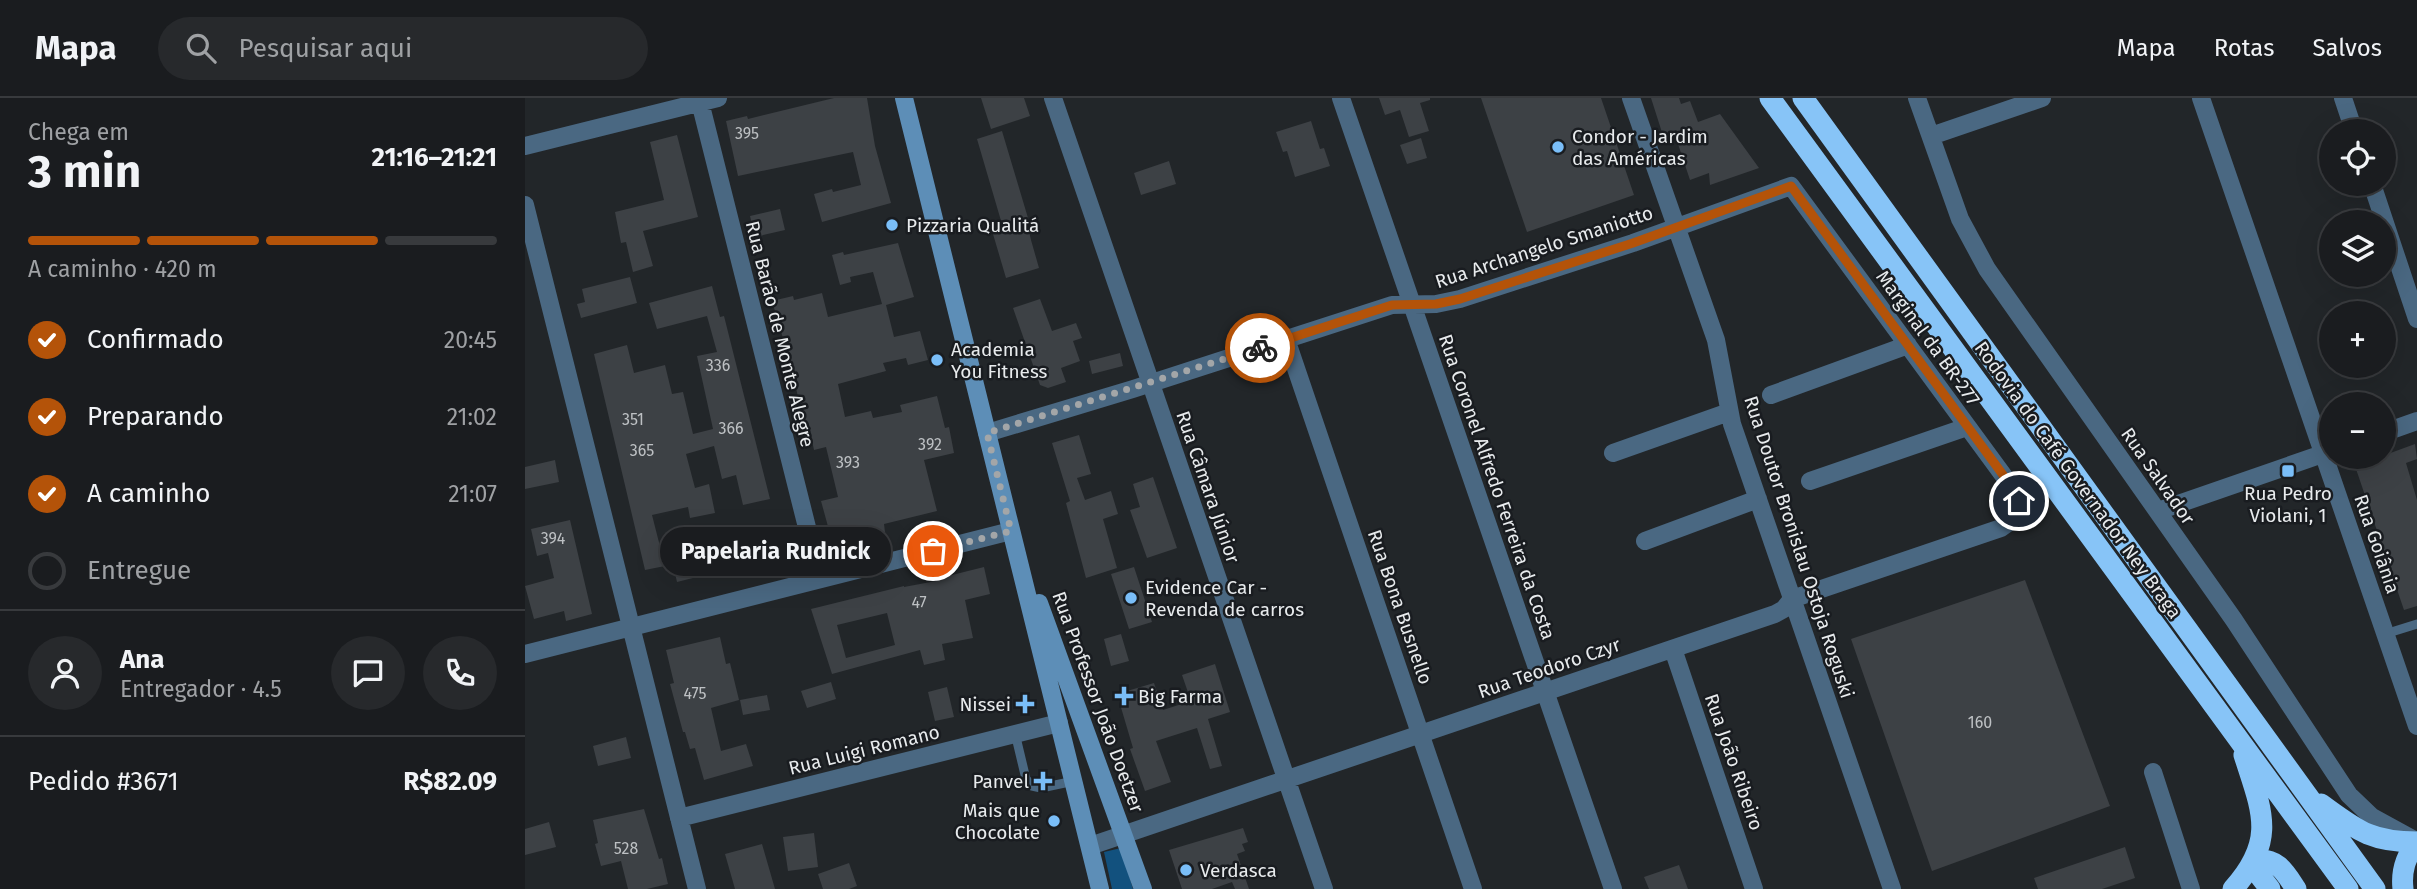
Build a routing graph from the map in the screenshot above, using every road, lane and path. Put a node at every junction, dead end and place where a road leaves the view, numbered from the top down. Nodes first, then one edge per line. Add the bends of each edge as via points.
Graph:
1 (904, 98) edge
2 (1053, 98) edge
3 (1341, 98) edge
4 (1631, 98) edge
5 (1770, 98) edge
6 (1804, 98) edge
7 (1917, 98) edge
8 (2042, 98) edge
9 (2201, 98) edge
10 (2343, 98) edge
11 (706, 99) edge
12 (2350, 119) edge
13 (1931, 136) junction
14 (525, 146) edge
15 (1791, 186) joint
16 (2376, 196) edge
17 (525, 205) edge
18 (1676, 227) junction
19 (1413, 306) junction
20 (2417, 319) edge
21 (1286, 339) junction
22 (1908, 345) junction
23 (1150, 382) junction
24 (1771, 395) dead end
25 (1729, 412) junction
26 (2417, 421) edge
27 (1967, 427) junction
28 (2396, 428) edge
29 (2319, 430) edge
30 (987, 433) junction
31 (1613, 453) dead end
32 (2319, 455) edge
33 (2332, 469) edge
34 (1810, 481) dead end
35 (1758, 499) junction
36 (2158, 512) junction
37 (2015, 518) joint
38 (1011, 531) junction
39 (1645, 541) dead end
40 (820, 579) junction
41 (1792, 599) junction
42 (2417, 624) edge
43 (631, 628) junction
44 (2385, 634) junction
45 (1673, 649) junction
46 (525, 654) edge
47 (1545, 692) junction
48 (1059, 723) junction
49 (2417, 726) edge
50 (1015, 733) junction
51 (1421, 734) junction
52 (2238, 736) junction
53 (2153, 772) dead end
54 (1286, 779) junction
55 (1074, 781) junction
56 (2305, 792) junction
57 (679, 818) junction
58 (1124, 834) junction
59 (2417, 842) edge
60 (1090, 846) junction
61 (2255, 860) junction
62 (697, 889) edge
63 (1100, 889) edge
64 (1143, 889) edge
65 (1324, 889) edge
66 (1473, 889) edge
67 (1613, 889) edge
68 (1754, 889) edge
69 (1892, 889) edge
70 (2191, 889) edge
71 (2233, 889) edge
72 (2270, 889) edge
73 (2297, 889) edge
74 (2348, 889) edge
75 (2375, 889) edge
76 (2403, 889) edge

1 - 30 main road, Rua Professor João Doetzer
2 - 23 street, Rua Câmara Júnior
3 - 19 street, Rua Coronel Alfredo Ferreira da Costa
4 - 18 street, Rua Doutor Bronislau Ostoja Roguski
5 - 52 highway, Rodovia do Café Governador Ney Braga
6 - 56 highway, Rodovia do Café Governador Ney Braga
7 - 13 street, Rua Salvador
8 - 13 street
9 - 29 street, Rua Goiânia
10 - 12 street
11 - 14 street
11 - 40 street, Rua Barão de Monte Alegre
13 - 36 street, Rua Salvador via 1975,252
15 - 18 street, Rua Archangelo Smaniotto
15 - 22 street, Marginal da BR-277
16 - 20 street
17 - 43 street
18 - 19 street, Rua Archangelo Smaniotto via 1460,299
18 - 25 street, Rua Doutor Bronislau Ostoja Roguski via 1720,354
19 - 21 street, Rua Archangelo Smaniotto via 1392,305
19 - 47 street, Rua Coronel Alfredo Ferreira da Costa
21 - 23 street, Rua Archangelo Smaniotto
21 - 51 street, Rua Bona Busnello
22 - 24 street
22 - 27 street, Marginal da BR-277
23 - 30 street, Rua Archangelo Smaniotto
23 - 54 street, Rua Câmara Júnior
25 - 31 street
25 - 35 street, Rua Doutor Bronislau Ostoja Roguski
26 - 28 street
27 - 34 street
27 - 37 street, Marginal da BR-277 via 2017,494
30 - 38 main road, Rua Professor João Doetzer
32 - 36 street
33 - 44 street, Rua Goiânia
35 - 39 street
35 - 41 street, Rua Doutor Bronislau Ostoja Roguski
36 - 59 street, Rua Salvador via 2349,795 2372,817
37 - 41 street, Rua Teodoro Czyr via 2001,528
38 - 40 street
38 - 48 main road, Rua Professor João Doetzer
38 - 58 main road, Rua Professor João Doetzer
40 - 43 street
41 - 45 street, Rua Teodoro Czyr via 1775,614
41 - 69 street, Rua Doutor Bronislau Ostoja Roguski
42 - 44 lane
43 - 46 street
43 - 57 street
44 - 49 street, Rua Goiânia
45 - 47 street, Rua Teodoro Czyr
45 - 68 street, Rua João Ribeiro
47 - 51 street, Rua Teodoro Czyr
47 - 67 street, Rua Coronel Alfredo Ferreira da Costa
48 - 50 street, Rua Luigi Romano
48 - 55 main road, Rua Professor João Doetzer
50 - 55 lane via 1026,779 1032,786
50 - 57 street, Rua Luigi Romano
51 - 54 street, Rua Teodoro Czyr
51 - 66 street, Rua Bona Busnello
52 - 61 highway via 2262,816
52 - 74 highway, Rodovia do Café Governador Ney Braga
53 - 70 street
54 - 58 street, Rua Teodoro Czyr
54 - 65 street, Rua Câmara Júnior
55 - 60 main road, Rua Professor João Doetzer
56 - 59 highway via 2368,835
56 - 75 highway, Rodovia do Café Governador Ney Braga
57 - 62 street
58 - 60 street, Rua Teodoro Czyr
58 - 64 main road, Rua Professor João Doetzer
59 - 76 highway via 2403,866
60 - 63 main road, Rua Professor João Doetzer
61 - 71 highway
61 - 72 highway
61 - 73 highway via 2279,865

